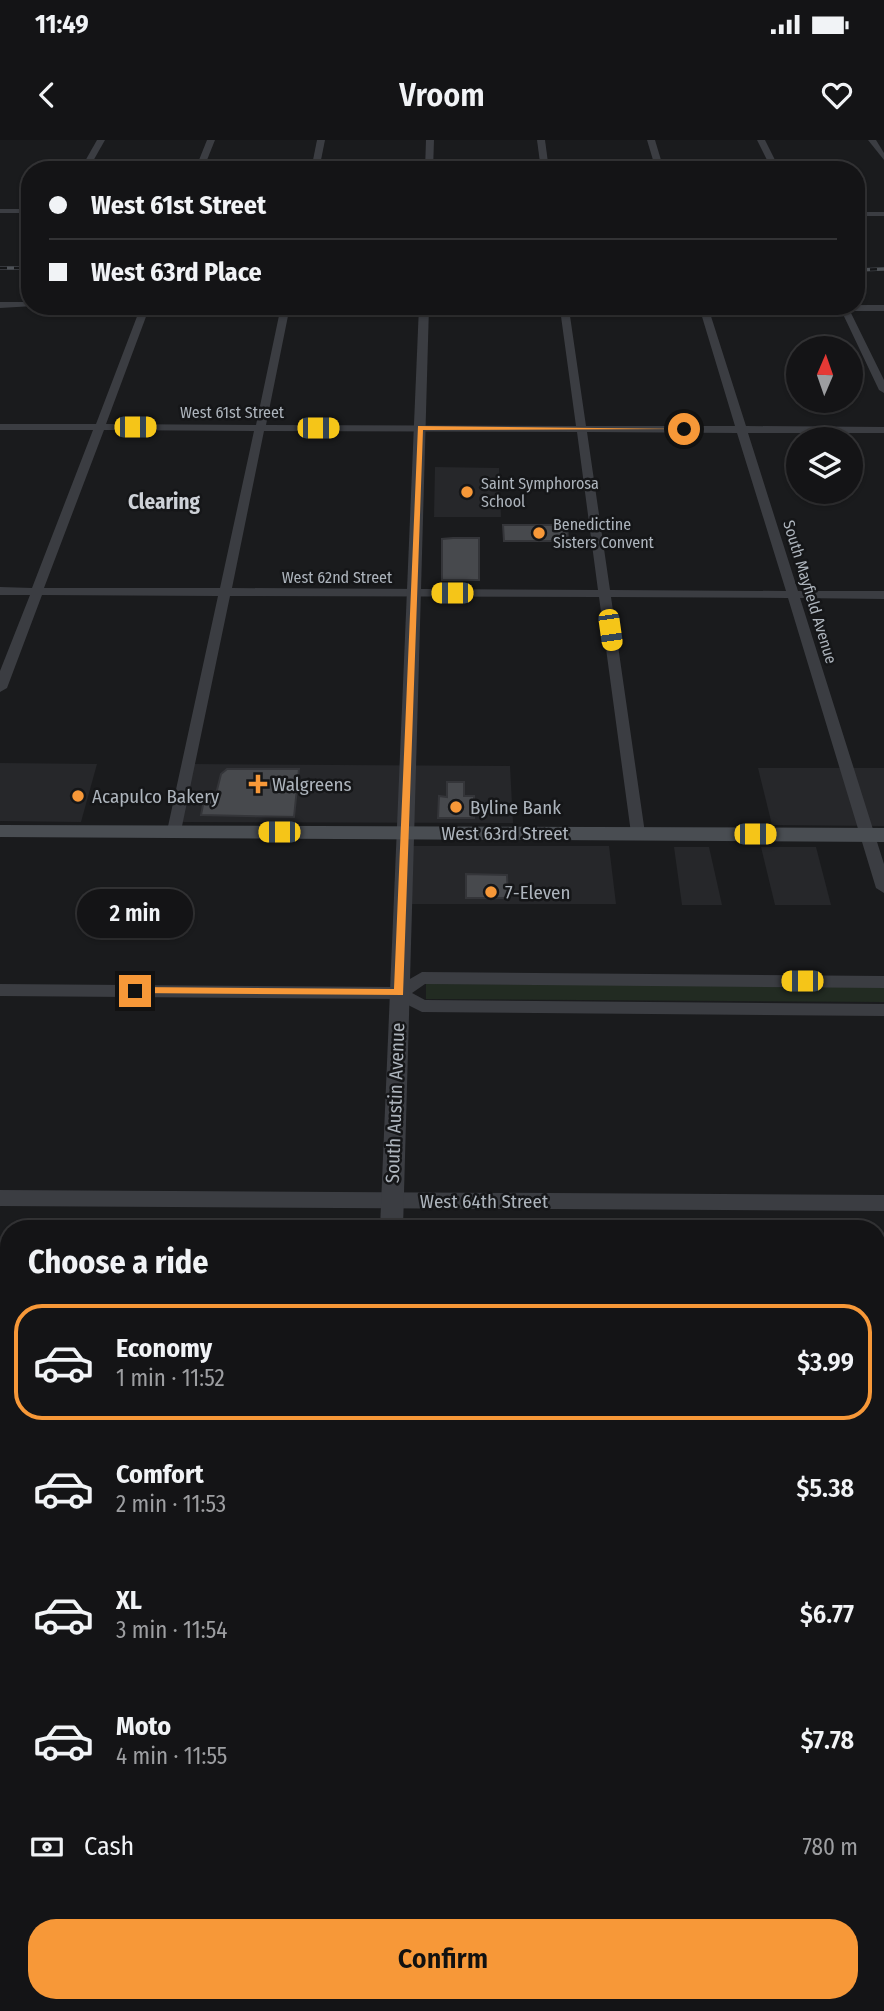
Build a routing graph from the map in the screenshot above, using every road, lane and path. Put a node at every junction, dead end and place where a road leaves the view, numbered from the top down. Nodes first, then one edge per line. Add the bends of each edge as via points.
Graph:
1 (100, 140) edge
2 (211, 140) edge
3 (321, 140) edge
4 (430, 140) edge
5 (541, 140) edge
6 (651, 140) edge
7 (761, 140) edge
8 (872, 140) edge
9 (884, 158) edge
10 (89, 161) edge
11 (203, 161) edge
12 (317, 161) edge
13 (429, 161) edge
14 (544, 161) edge
15 (657, 161) edge
16 (772, 161) edge
17 (0, 211) edge
18 (21, 211) edge
19 (865, 214) edge
20 (884, 214) edge
21 (4, 305) edge
22 (865, 307) edge
23 (884, 307) edge
24 (143, 315) edge
25 (284, 315) edge
26 (425, 315) edge
27 (565, 315) edge
28 (705, 315) edge
29 (847, 315) edge
30 (0, 319) edge
31 (884, 390) edge
32 (0, 427) edge
33 (100, 427) junction
34 (261, 427) junction
35 (420, 428) junction
36 (581, 429) junction
37 (741, 429) junction
38 (884, 430) edge
39 (0, 591) edge
40 (37, 592) junction
41 (225, 592) junction
42 (414, 593) junction
43 (605, 594) junction
44 (793, 595) junction
45 (884, 595) edge
46 (0, 688) edge
47 (0, 831) edge
48 (174, 831) junction
49 (405, 833) junction
50 (638, 833) junction
51 (876, 835) edge
52 (884, 888) edge
53 (884, 982) edge
54 (0, 990) edge
55 (399, 993) junction
56 (884, 1010) edge
57 (0, 1198) edge
58 (392, 1200) junction
59 (884, 1203) edge
60 (391, 1220) edge

1 - 10 street
2 - 11 street
3 - 12 street
4 - 13 street
5 - 14 street
6 - 15 street
7 - 16 street
8 - 9 street
17 - 18 street
19 - 20 street
21 - 30 street
22 - 23 street
24 - 33 street
25 - 34 street
26 - 35 street, South Austin Avenue
27 - 36 street
28 - 37 street, South Mayfield Avenue
29 - 31 street
32 - 33 street, West 61st Street
33 - 34 street, West 61st Street
33 - 40 street
34 - 35 street, West 61st Street
34 - 41 street
35 - 36 street, West 61st Street
35 - 42 street, South Austin Avenue
36 - 37 street, West 61st Street
36 - 43 street
37 - 38 street, West 61st Street
37 - 44 street, South Mayfield Avenue
39 - 40 street, West 62nd Street
40 - 41 street, West 62nd Street
40 - 46 street
41 - 42 street, West 62nd Street
41 - 48 street
42 - 43 street, West 62nd Street
42 - 49 street, South Austin Avenue
43 - 44 street, West 62nd Street
43 - 50 street
44 - 45 street, West 62nd Street
44 - 51 street, South Mayfield Avenue
47 - 48 main road, West 63rd Street
48 - 49 main road, West 63rd Street
49 - 50 main road, West 63rd Street
49 - 55 street, South Austin Avenue
50 - 51 main road, West 63rd Street
51 - 52 street, South Mayfield Avenue
53 - 55 street via 422,978
54 - 55 street
55 - 56 street via 422,1006
55 - 58 street, South Austin Avenue
57 - 58 street, West 64th Street
58 - 59 street, West 64th Street
58 - 60 street, South Austin Avenue

